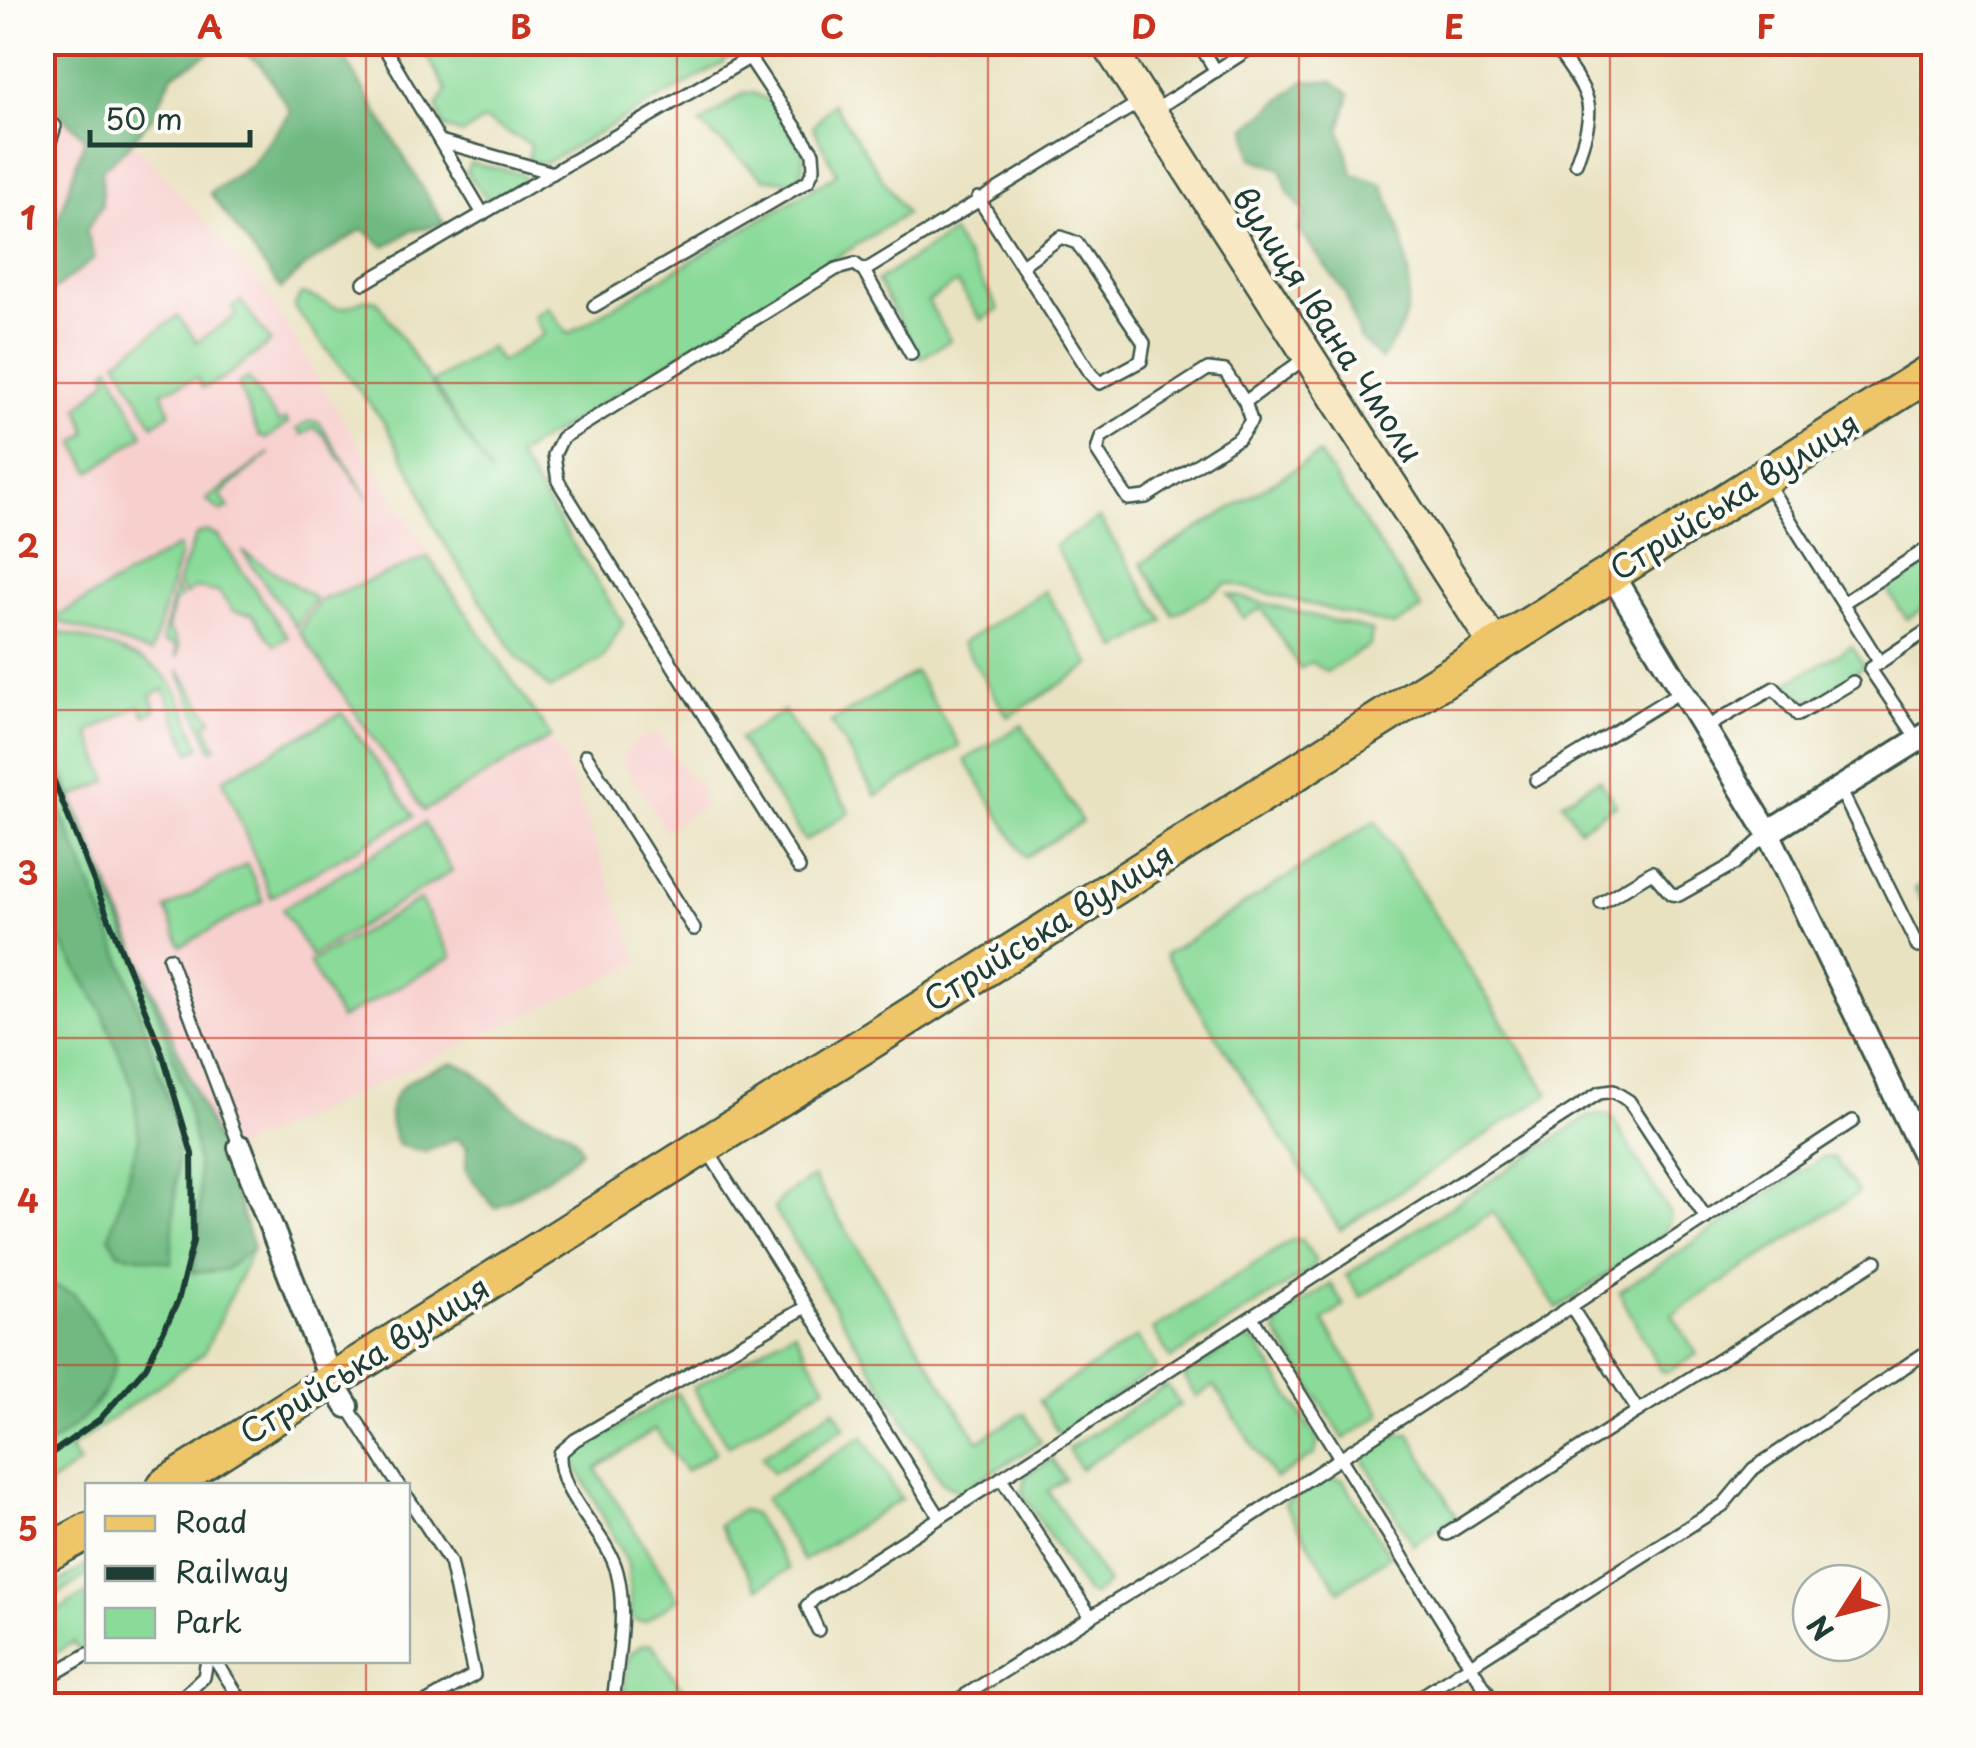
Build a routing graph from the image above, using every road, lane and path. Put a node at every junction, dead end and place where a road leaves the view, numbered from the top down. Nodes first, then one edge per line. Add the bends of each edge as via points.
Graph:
1 (381, 42) edge
2 (739, 42) edge
3 (1106, 42) edge
4 (1198, 42) edge
5 (1260, 42) edge
6 (1552, 42) edge
7 (749, 58) junction
8 (1216, 70) junction
9 (1147, 106) junction
10 (55, 126) dead end
11 (440, 142) junction
12 (1576, 162) dead end
13 (42, 167) edge
14 (553, 173) junction
15 (978, 198) junction
16 (483, 214) junction
17 (1022, 265) junction
18 (864, 270) junction
19 (364, 283) dead end
20 (594, 306) dead end
21 (912, 354) dead end
22 (1308, 356) junction
23 (1934, 370) edge
24 (1245, 402) junction
25 (1763, 476) junction
26 (1934, 544) edge
27 (1610, 572) junction
28 (1843, 603) junction
29 (1934, 626) edge
30 (1494, 644) junction
31 (1880, 663) junction
32 (1853, 682) dead end
33 (1683, 690) junction
34 (1705, 728) junction
35 (1926, 735) edge
36 (586, 755) dead end
37 (1536, 780) dead end
38 (1840, 791) junction
39 (1768, 833) junction
40 (799, 868) dead end
41 (1601, 903) dead end
42 (694, 929) dead end
43 (1918, 947) dead end
44 (169, 958) dead end
45 (1853, 1121) dead end
46 (704, 1144) junction
47 (240, 1146) joint
48 (1934, 1176) edge
49 (1706, 1218) junction
50 (1876, 1261) dead end
51 (806, 1307) junction
52 (1572, 1307) junction
53 (1253, 1319) junction
54 (1934, 1347) edge
55 (339, 1393) junction
56 (1638, 1411) junction
57 (1341, 1459) junction
58 (1000, 1478) junction
59 (170, 1483) edge
60 (398, 1483) edge
61 (410, 1501) edge
62 (939, 1516) junction
63 (85, 1533) edge
64 (1447, 1534) dead end
65 (42, 1556) edge
66 (1091, 1617) junction
67 (818, 1630) dead end
68 (85, 1656) edge
69 (206, 1663) edge
70 (217, 1663) edge
71 (1470, 1665) junction
72 (42, 1681) edge
73 (447, 1692) junction
74 (172, 1706) edge
75 (245, 1706) edge
76 (420, 1706) edge
77 (454, 1706) edge
78 (613, 1706) edge
79 (948, 1706) edge
80 (1406, 1706) edge
81 (1496, 1706) edge

1 - 11 lane
2 - 7 lane
3 - 9 street, вулиця Івана Чмоли
4 - 8 lane
5 - 8 lane
6 - 12 lane via 1590,100 1591,120
7 - 14 lane
7 - 20 lane via 814,153 808,182
8 - 9 lane
9 - 15 lane
9 - 22 street, вулиця Івана Чмоли
10 - 13 lane
11 - 14 lane
11 - 16 lane
14 - 16 lane
15 - 17 lane
15 - 18 lane
16 - 19 lane
17 - 17 lane via 1100,383 1141,361 1144,343 1077,243 1061,238
18 - 21 lane
18 - 40 lane via 854,264 836,269 562,438 554,455 558,480
22 - 24 lane
22 - 30 street, вулиця Івана Чмоли
23 - 25 main road, Стрийська вулиця
24 - 24 lane via 1251,421 1238,438 1136,501 1128,500 1097,451 1102,436 1208,369 1225,371
25 - 27 main road, Стрийська вулиця
25 - 28 lane
26 - 28 lane
27 - 30 main road, Стрийська вулиця
27 - 33 street
28 - 31 lane
29 - 31 lane
30 - 46 main road, Стрийська вулиця
31 - 35 lane via 1870,669
32 - 34 lane via 1798,715 1774,688
33 - 34 street
33 - 37 lane
34 - 39 street
35 - 38 street
36 - 42 lane
38 - 39 street
38 - 43 lane
39 - 41 lane via 1734,864 1680,896 1652,872
39 - 48 street
44 - 47 lane
45 - 49 lane
46 - 51 lane
46 - 55 main road, Стрийська вулиця
47 - 55 street
49 - 52 lane
49 - 53 lane via 1628,1101 1612,1091 1600,1093
50 - 56 lane
51 - 62 lane
51 - 78 lane via 560,1454 559,1464 618,1574
52 - 56 lane
52 - 57 lane
53 - 57 lane
53 - 58 lane
54 - 71 lane via 1754,1469 1724,1505
55 - 59 main road, Стрийська вулиця
55 - 60 lane
56 - 64 lane
57 - 66 lane
57 - 71 lane
58 - 62 lane
58 - 66 lane
61 - 73 lane via 450,1562 474,1676
62 - 67 lane via 815,1598 808,1606
63 - 65 main road
66 - 79 lane
68 - 72 lane
69 - 74 lane via 204,1677
70 - 75 lane
71 - 80 lane
71 - 81 lane
73 - 76 lane
73 - 77 lane

